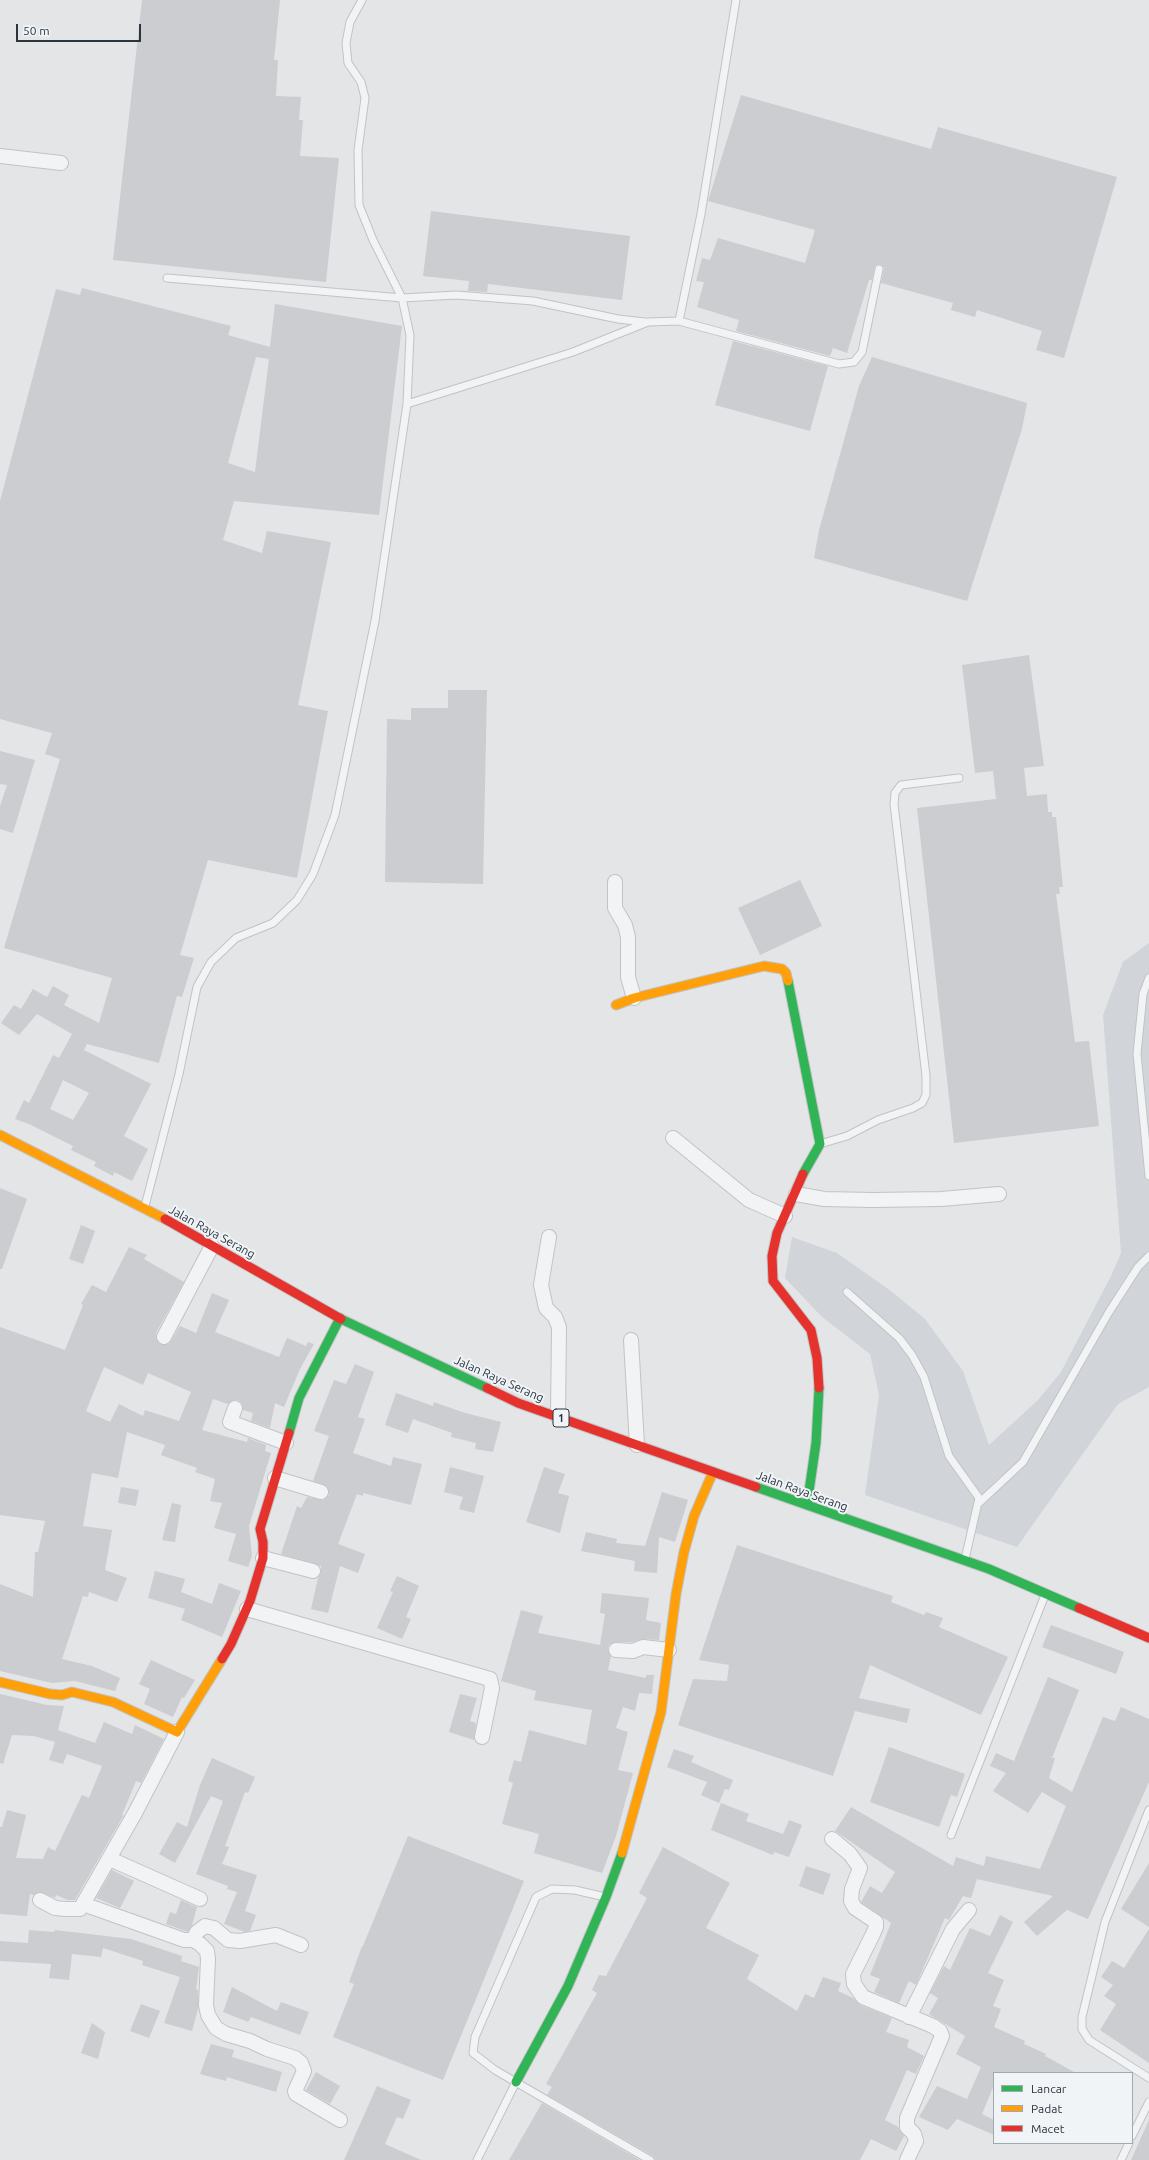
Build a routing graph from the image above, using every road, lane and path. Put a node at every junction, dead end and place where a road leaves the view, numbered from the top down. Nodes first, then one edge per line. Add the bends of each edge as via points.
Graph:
1 (362, 0) edge
2 (736, 0) edge
3 (0, 156) edge
4 (61, 164) dead end
5 (879, 269) dead end
6 (167, 278) dead end
7 (402, 298) junction
8 (679, 321) junction
9 (648, 322) junction
10 (407, 404) junction
11 (958, 778) dead end
12 (615, 882) dead end
13 (1149, 978) edge
14 (634, 998) junction
15 (616, 1005) dead end
16 (0, 1135) edge
17 (673, 1138) dead end
18 (820, 1144) junction
19 (1149, 1176) edge
20 (796, 1194) junction
21 (999, 1194) dead end
22 (145, 1208) junction
23 (785, 1216) junction
24 (548, 1237) dead end
25 (212, 1246) junction
26 (1149, 1256) edge
27 (847, 1292) dead end
28 (340, 1318) junction
29 (164, 1337) dead end
30 (631, 1340) dead end
31 (236, 1408) dead end
32 (558, 1417) junction
33 (286, 1443) junction
34 (637, 1445) junction
35 (714, 1472) junction
36 (275, 1478) junction
37 (321, 1492) dead end
38 (979, 1503) junction
39 (807, 1505) junction
40 (263, 1558) junction
41 (965, 1561) junction
42 (313, 1572) dead end
43 (1045, 1595) junction
44 (247, 1609) junction
45 (1149, 1638) edge
46 (616, 1650) dead end
47 (669, 1650) junction
48 (0, 1682) edge
49 (178, 1732) junction
50 (482, 1737) dead end
51 (1149, 1810) edge
52 (950, 1835) dead end
53 (832, 1839) dead end
54 (110, 1859) junction
55 (606, 1897) junction
56 (200, 1899) dead end
57 (40, 1900) dead end
58 (83, 1904) junction
59 (969, 1910) dead end
60 (194, 1940) junction
61 (301, 1945) dead end
62 (909, 2016) junction
63 (1149, 2078) edge
64 (516, 2082) junction
65 (1149, 2102) edge
66 (340, 2120) dead end
67 (1133, 2134) edge
68 (1129, 2144) edge
69 (477, 2160) edge
70 (650, 2160) edge
71 (907, 2160) edge
72 (1121, 2160) edge

1 - 7 lane via 350,22 346,43 348,63 361,82 365,98 358,150 359,205
2 - 8 lane via 701,214
3 - 4 street
5 - 8 lane via 862,352 854,362 839,364
6 - 7 lane
7 - 9 lane via 456,295 533,301 618,319
7 - 10 lane via 410,335
8 - 9 lane
9 - 10 lane via 573,352
10 - 22 lane via 375,621 335,815 313,874 296,900 273,923 236,938 211,962 196,987 179,1074
11 - 18 lane via 901,785 894,799 926,1076 926,1095 922,1103 913,1108 878,1120 847,1136
12 - 14 street via 615,908 628,937 628,976
13 - 19 lane via 1143,994 1137,1054
14 - 15 main road
14 - 18 main road via 764,966 782,968 786,973
16 - 22 main road, Jalan Raya Serang / 1
17 - 23 street via 749,1200
18 - 20 main road via 809,1162
20 - 21 street via 824,1199 872,1200 941,1199
20 - 23 main road
22 - 25 main road, Jalan Raya Serang / 1
23 - 39 main road via 777,1233 772,1256 773,1281 811,1330 817,1358 818,1404
24 - 32 street via 541,1286 546,1308 559,1327
25 - 28 main road, Jalan Raya Serang / 1
25 - 29 street
26 - 38 lane via 1138,1267 1109,1312 1024,1462
27 - 38 lane via 899,1338 912,1355 924,1377 949,1456 976,1492
28 - 32 main road, Jalan Raya Serang / 1 via 518,1402
28 - 33 main road via 299,1398
30 - 34 street
31 - 33 street via 230,1422
32 - 34 main road, Jalan Raya Serang / 1
33 - 36 main road
34 - 35 main road, Jalan Raya Serang / 1
35 - 39 main road, Jalan Raya Serang / 1
35 - 47 main road via 694,1516 686,1545 676,1594
36 - 37 street
36 - 40 main road via 260,1529
38 - 41 lane
39 - 41 main road, Jalan Raya Serang / 1
40 - 42 street
40 - 44 main road
41 - 43 main road, Jalan Raya Serang / 1 via 989,1569
43 - 45 main road, Jalan Raya Serang / 1
43 - 52 lane
44 - 49 main road via 231,1644
44 - 50 street via 490,1679 492,1688
46 - 47 street via 638,1650 643,1647
47 - 55 main road via 661,1712 627,1839
48 - 49 main road via 50,1694 62,1695 72,1692 112,1702
49 - 54 street
51 - 63 lane via 1105,1922 1082,2017 1082,2029 1089,2040
53 - 62 street via 850,1854 860,1868 852,1889 851,1901 855,1908 876,1922 873,1934 853,1974 854,1984 864,1997
54 - 56 street
54 - 58 street
55 - 64 main road via 568,1986
55 - 64 lane via 575,1890 552,1889 536,1897 475,2037 473,2053
57 - 58 street via 55,1908 65,1909 80,1909
58 - 60 street via 184,1940
59 - 62 street via 953,1929
60 - 61 street via 197,1932 205,1926 214,1928 228,1940 240,1941 276,1935
60 - 66 street via 207,1951 206,2005 208,2015 216,2028 226,2034 295,2058 304,2071 296,2094
62 - 71 street via 933,2026 942,2036 907,2118 907,2127 914,2134 916,2141
64 - 69 lane
64 - 70 lane
65 - 67 lane
68 - 72 lane

